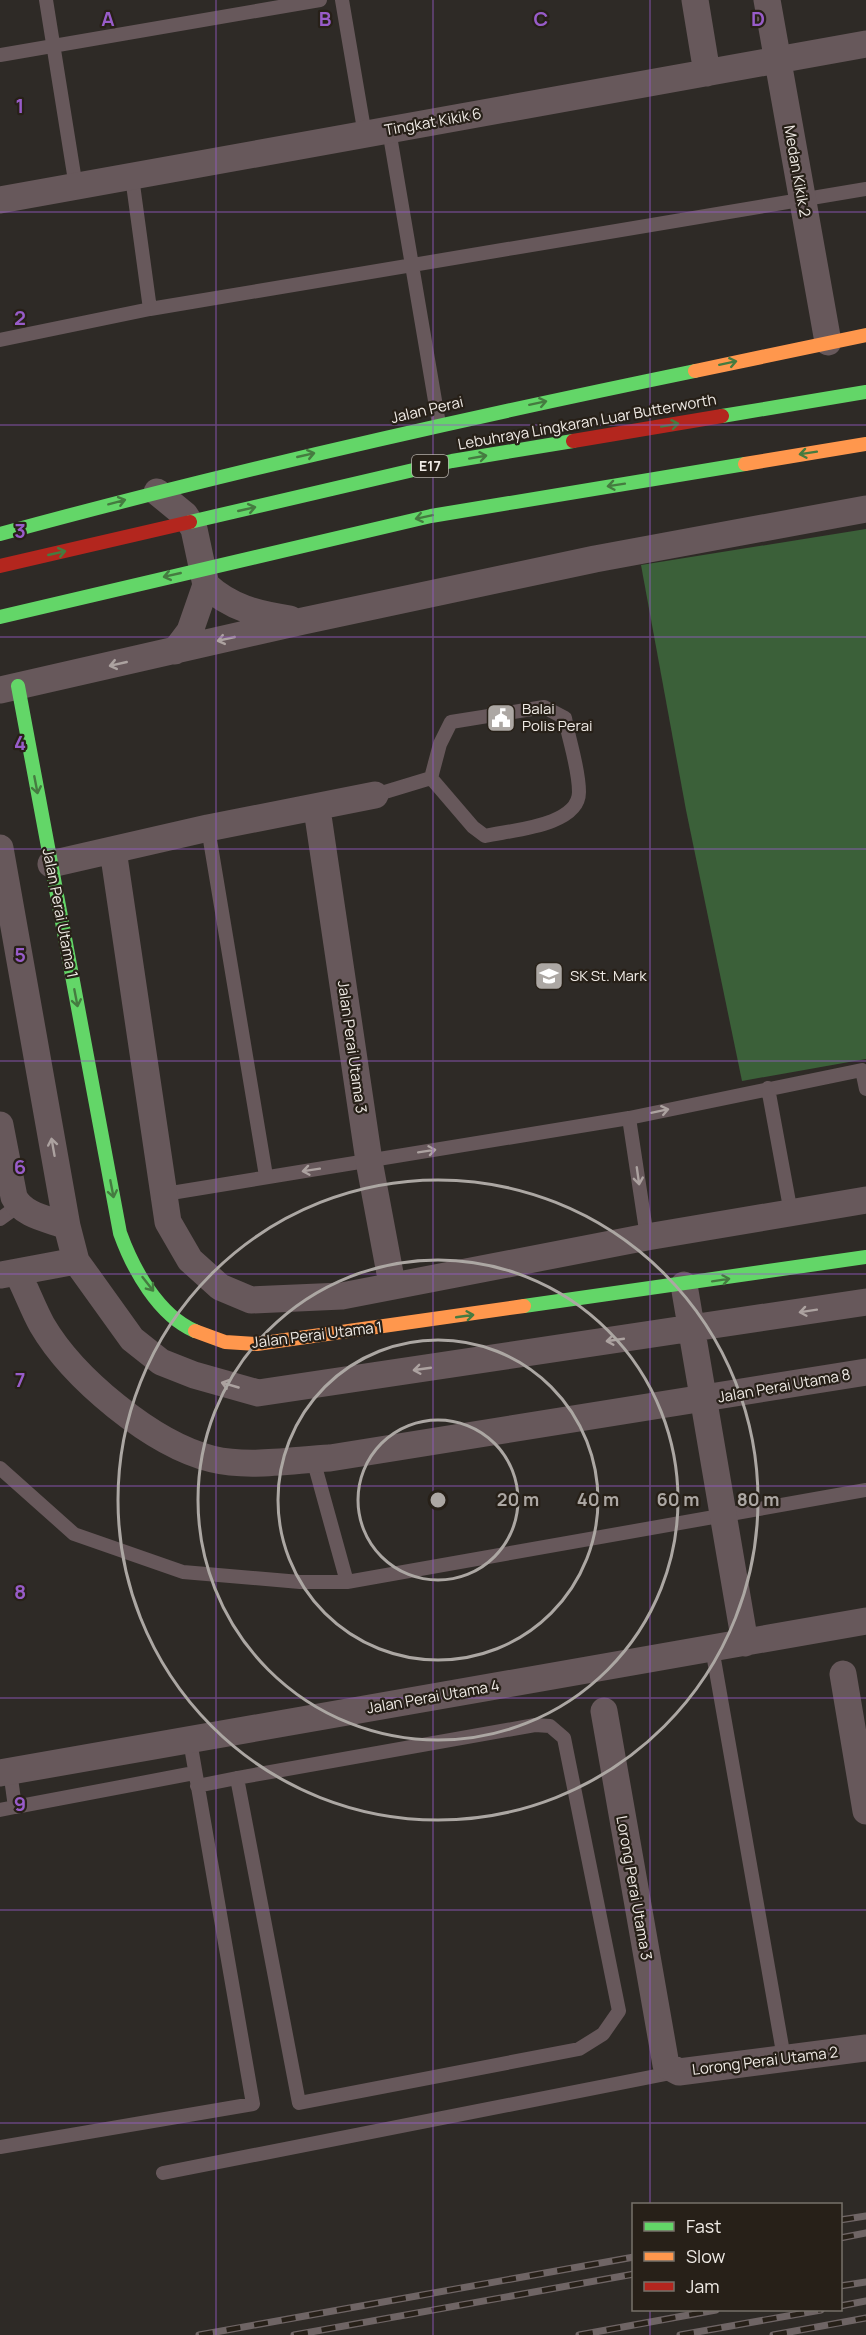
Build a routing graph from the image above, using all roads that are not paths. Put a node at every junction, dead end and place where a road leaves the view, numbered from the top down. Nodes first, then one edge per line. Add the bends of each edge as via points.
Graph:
1 (46, 0) edge
2 (320, 0) edge
3 (342, 0) edge
4 (695, 0) edge
5 (767, 0) edge
6 (866, 44) edge
7 (53, 45) junction
8 (0, 55) edge
9 (777, 60) junction
10 (707, 73) junction
11 (377, 132) junction
12 (132, 177) junction
13 (76, 187) junction
14 (866, 189) edge
15 (0, 200) edge
16 (802, 200) junction
17 (411, 266) junction
18 (150, 309) junction
19 (866, 335) edge
20 (0, 340) edge
21 (828, 342) junction
22 (866, 392) edge
23 (439, 424) junction
24 (866, 444) edge
25 (157, 492) junction
26 (866, 509) edge
27 (0, 534) edge
28 (0, 566) edge
29 (206, 585) junction
30 (0, 617) edge
31 (303, 621) junction
32 (175, 651) junction
33 (9, 688) edge
34 (431, 778) junction
35 (375, 795) joint
36 (317, 808) junction
37 (208, 828) junction
38 (0, 848) edge
39 (113, 850) junction
40 (51, 864) junction
41 (6, 914) edge
42 (768, 1088) junction
43 (866, 1089) edge
44 (629, 1118) junction
45 (0, 1125) edge
46 (369, 1161) junction
47 (266, 1176) junction
48 (165, 1194) junction
49 (866, 1200) edge
50 (9, 1212) edge
51 (791, 1213) junction
52 (67, 1226) junction
53 (647, 1237) junction
54 (866, 1257) edge
55 (76, 1261) junction
56 (9, 1273) edge
57 (392, 1284) junction
58 (684, 1285) junction
59 (866, 1302) edge
60 (690, 1329) junction
61 (866, 1372) edge
62 (702, 1400) junction
63 (313, 1459) junction
64 (0, 1468) edge
65 (866, 1490) edge
66 (725, 1517) junction
67 (347, 1582) junction
68 (866, 1622) edge
69 (745, 1643) junction
70 (712, 1648) junction
71 (843, 1674) dead end
72 (604, 1711) dead end
73 (190, 1741) junction
74 (5, 1772) edge
75 (237, 1778) junction
76 (196, 1779) junction
77 (15, 1807) junction
78 (0, 1810) edge
79 (866, 1810) edge
80 (866, 2048) edge
81 (784, 2058) junction
82 (672, 2068) junction
83 (0, 2147) edge
84 (164, 2173) dead end

1 - 7 lane
2 - 7 lane
3 - 11 lane
4 - 10 street
5 - 9 street, Medan Kikik 2
6 - 9 street, Tingkat Kikik 6
7 - 8 lane
7 - 13 lane
9 - 10 street, Tingkat Kikik 6
9 - 16 street, Medan Kikik 2
10 - 11 street, Tingkat Kikik 6
11 - 12 street, Tingkat Kikik 6
11 - 17 lane
12 - 13 street, Tingkat Kikik 6
12 - 18 lane
13 - 15 street, Tingkat Kikik 6
14 - 16 lane
16 - 17 lane
16 - 21 street, Medan Kikik 2
17 - 18 lane
17 - 23 lane
18 - 20 lane
19 - 21 main road, Jalan Perai
23 -> 21 main road, Jalan Perai
28 -> 22 main road, Lebuhraya Lingkaran Luar Butterworth / E17, bridge via 452,461
25 -> 23 main road, Jalan Perai
24 -> 30 main road, bridge via 431,516
27 -> 25 main road, Jalan Perai
25 - 29 street via 185,515 194,529
26 - 31 street via 596,559
29 - 31 street via 240,609
29 - 32 street via 190,631
31 -> 32 street
32 -> 33 street
33 -> 40 main road, Jalan Perai Utama 1
34 - 34 lane via 451,722 544,707 565,718 579,793 574,808 560,819 485,836
34 - 35 lane
35 - 36 street
36 - 37 street
36 - 46 street, Jalan Perai Utama 3
37 - 39 street
37 - 47 lane
38 - 41 street
39 - 40 street
39 - 48 street
40 -> 58 main road, Jalan Perai Utama 1 via 120,1233 131,1263 168,1313 192,1330 225,1342 257,1344
52 -> 41 street
42 - 43 lane via 862,1070
44 -> 42 lane
42 - 51 lane
46 -> 44 lane
44 -> 53 lane
45 - 50 street via 14,1197
46 -> 47 lane
46 - 57 street, Jalan Perai Utama 3
47 - 48 lane
48 - 57 street via 168,1222 190,1260 220,1287 251,1300 342,1296
49 - 51 street
50 - 52 street via 26,1211
51 - 53 street
52 - 55 street
53 - 57 street
58 -> 54 main road, Jalan Perai Utama 1
55 - 56 street
60 -> 55 street via 258,1393 161,1362 132,1339
56 - 63 street via 72,1367 124,1413 174,1444 212,1459 262,1463
58 - 60 street
59 -> 60 street
60 - 62 street
61 - 62 street, Jalan Perai Utama 8
62 - 63 street
62 - 66 street
63 - 67 lane
64 - 67 lane via 74,1534 183,1572
65 - 66 lane
66 - 67 lane
66 - 69 street
68 - 69 street, Jalan Perai Utama 4
69 - 70 street, Jalan Perai Utama 4
70 - 73 street, Jalan Perai Utama 4
70 - 81 lane
71 - 79 street
72 - 82 street, Lorong Perai Utama 3
73 - 74 street, Jalan Perai Utama 4
73 - 76 lane
74 - 77 lane
75 - 75 lane via 299,2103 579,2049 603,2034 619,2011 564,1738 550,1726 535,1725
75 - 76 lane
76 - 77 lane
76 - 83 lane via 253,2104
77 - 78 lane
80 - 81 street, Lorong Perai Utama 2
81 - 82 street, Lorong Perai Utama 2
82 - 84 lane

